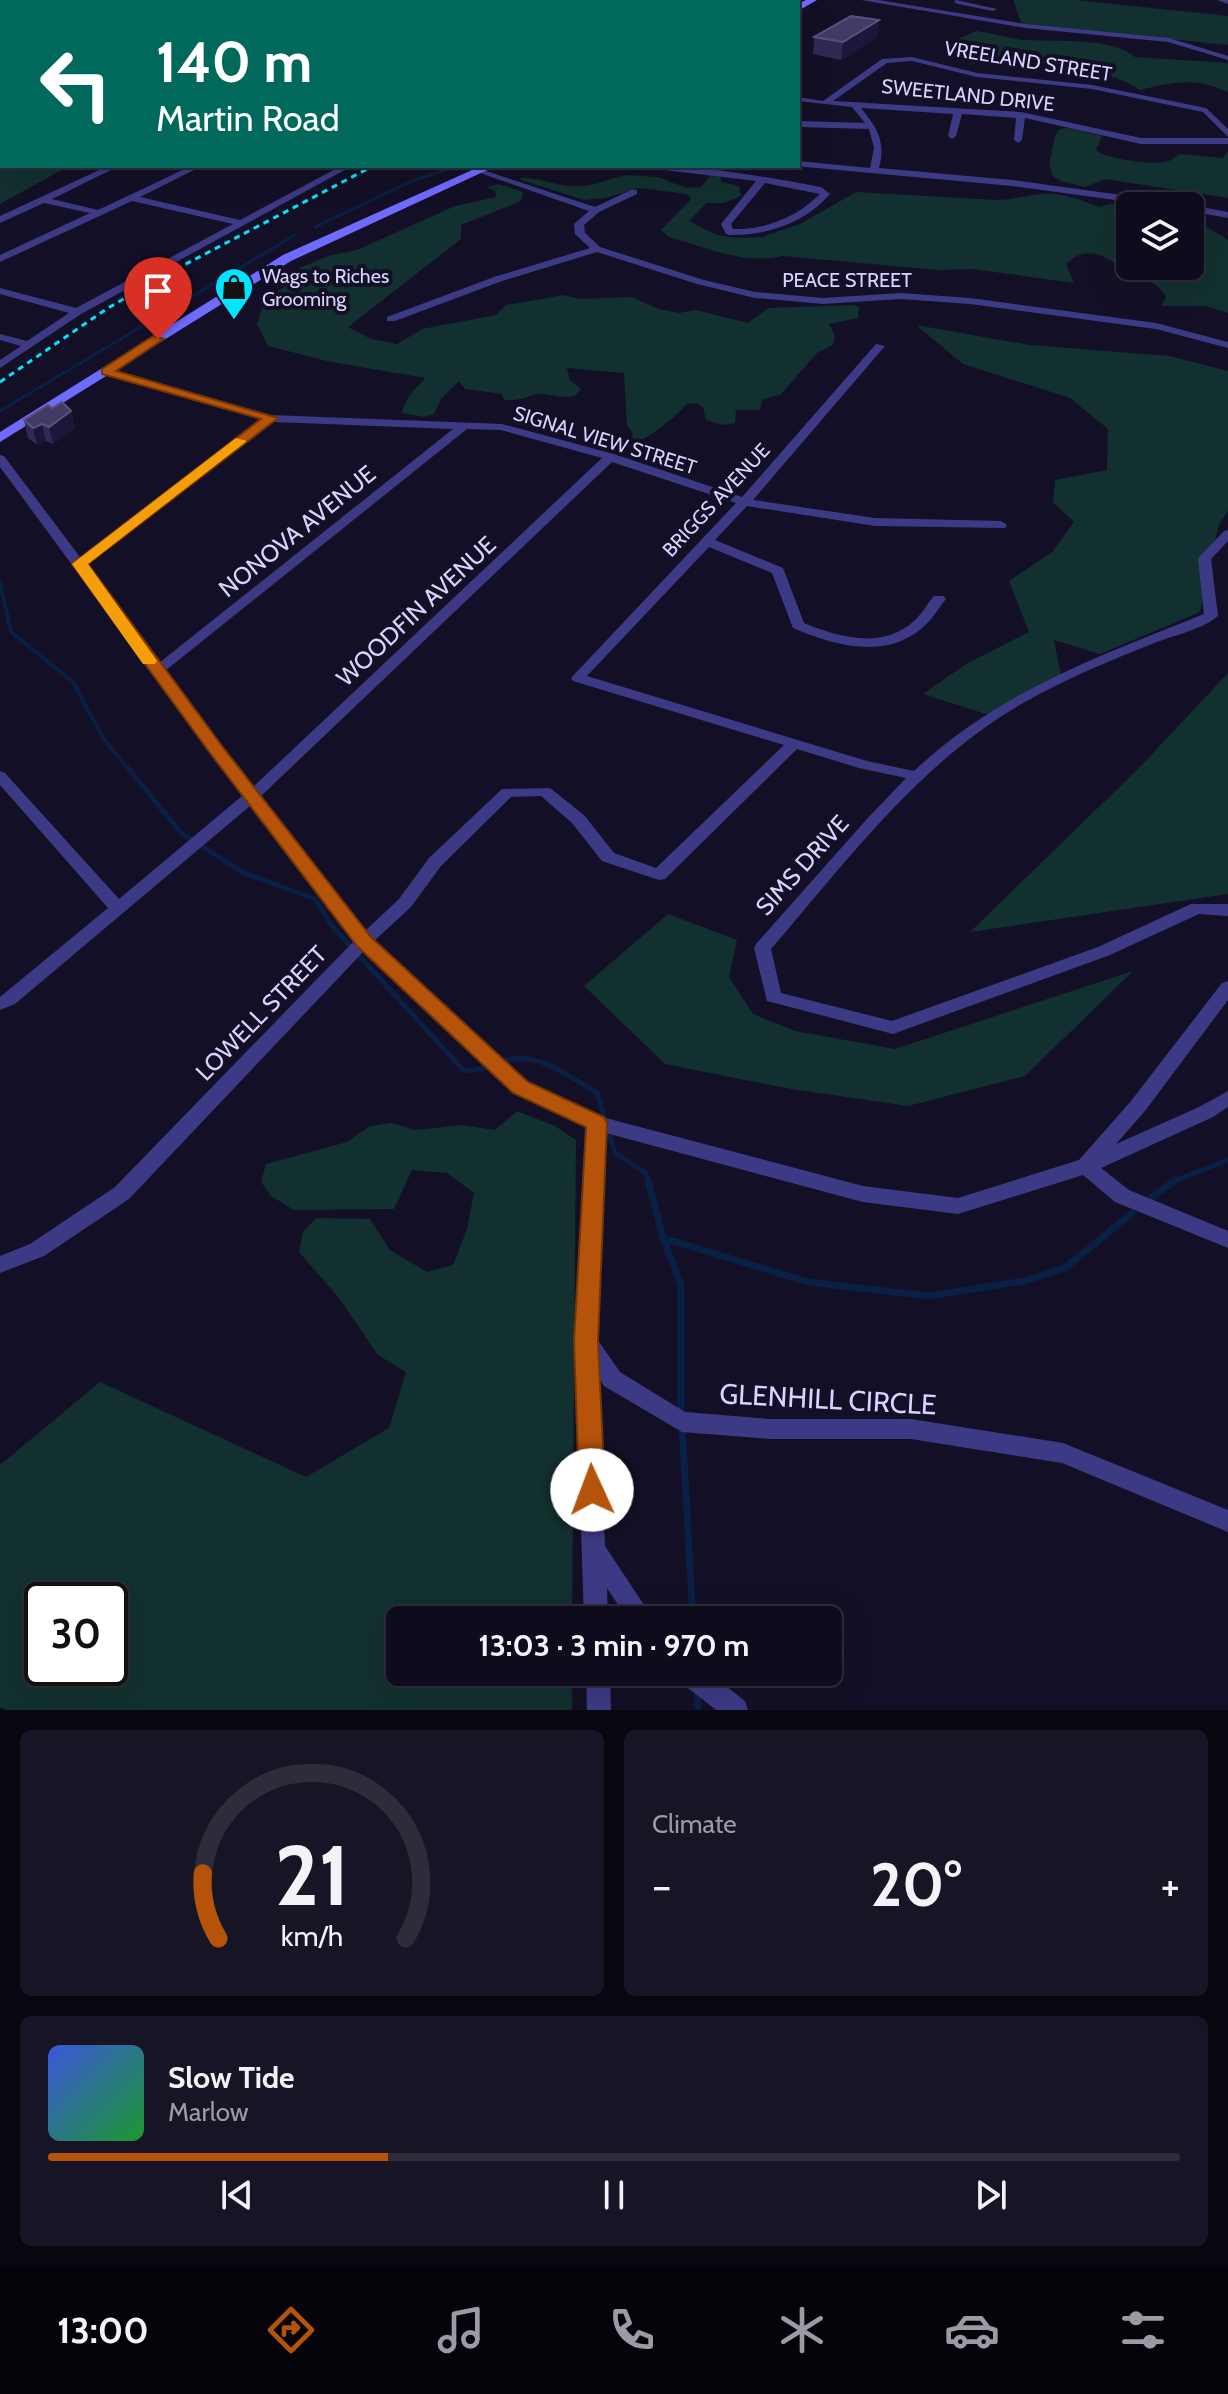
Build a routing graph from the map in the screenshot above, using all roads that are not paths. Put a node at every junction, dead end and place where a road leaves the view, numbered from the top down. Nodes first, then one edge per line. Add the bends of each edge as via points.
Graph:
1 (865, 0) edge
2 (961, 0) edge
3 (985, 0) edge
4 (1221, 0) edge
5 (1228, 2) edge
6 (993, 9) junction
7 (980, 20) junction
8 (1228, 58) edge
9 (800, 99) edge
10 (825, 103) junction
11 (854, 104) junction
12 (958, 112) junction
13 (1021, 115) junction
14 (800, 124) edge
15 (870, 126) junction
16 (1228, 134) edge
17 (952, 136) dead end
18 (1018, 140) dead end
19 (1228, 141) edge
20 (800, 164) edge
21 (111, 168) edge
22 (194, 168) edge
23 (344, 168) edge
24 (485, 168) edge
25 (671, 168) edge
26 (874, 169) junction
27 (762, 180) junction
28 (634, 192) dead end
29 (1116, 197) edge
30 (133, 198) junction
31 (44, 200) junction
32 (596, 210) junction
33 (1204, 211) edge
34 (100, 213) junction
35 (1228, 215) edge
36 (0, 220) edge
37 (239, 223) junction
38 (597, 249) junction
39 (0, 259) edge
40 (0, 291) edge
41 (77, 312) junction
42 (391, 319) dead end
43 (0, 337) edge
44 (29, 345) junction
45 (1228, 345) edge
46 (880, 346) dead end
47 (0, 365) edge
48 (106, 372) junction
49 (271, 418) junction
50 (465, 425) junction
51 (0, 438) edge
52 (610, 457) junction
53 (0, 459) edge
54 (744, 502) junction
55 (1001, 525) dead end
56 (1228, 534) edge
57 (705, 541) junction
58 (79, 564) junction
59 (939, 599) dead end
60 (157, 671) junction
61 (795, 743) junction
62 (0, 776) edge
63 (917, 776) junction
64 (251, 797) junction
65 (118, 909) junction
66 (1228, 910) edge
67 (364, 941) junction
68 (1228, 987) edge
69 (0, 1004) edge
70 (1228, 1098) edge
71 (597, 1123) junction
72 (1086, 1166) junction
73 (1228, 1240) edge
74 (0, 1265) edge
75 (586, 1341) junction
76 (1228, 1521) edge
77 (594, 1550) junction
78 (596, 1606) edge
79 (632, 1606) edge
80 (598, 1686) edge
81 (706, 1686) edge
82 (599, 1710) edge
83 (736, 1710) edge

1 - 7 street
2 - 6 street
3 - 6 street
4 - 5 street
6 - 7 street
7 - 8 street via 1169,40
9 - 10 street, SWEETLAND DRIVE
10 - 11 street, SWEETLAND DRIVE
10 - 16 street, VREELAND STREET via 885,61 912,59 977,75 1092,87 1206,110
11 - 12 street, SWEETLAND DRIVE
11 - 15 street
12 - 13 street, SWEETLAND DRIVE
12 - 17 street
13 - 18 street
13 - 19 street, SWEETLAND DRIVE via 1141,141
14 - 15 street
15 - 26 street via 881,147
20 - 26 street
21 - 31 street
22 - 30 street
23 - 37 street
24 - 32 street
24 - 48 main road via 287,258
25 - 27 street
26 - 29 street
27 - 27 street via 726,224 729,232 756,232 797,215 825,194
28 - 32 street
30 - 34 street
30 - 37 street
31 - 34 street
31 - 36 street
32 - 38 street via 579,224 580,234
33 - 35 street
34 - 39 street
37 - 41 street
38 - 42 street
38 - 45 street, PEACE STREET via 755,295 823,301 901,296 970,301 1156,326
40 - 41 street
41 - 44 street
43 - 44 street
44 - 47 street
46 - 54 street, BRIGGS AVENUE
48 - 49 street, SIGNAL VIEW STREET
48 - 51 main road
49 - 50 street, SIGNAL VIEW STREET
49 - 58 street
50 - 52 street, SIGNAL VIEW STREET via 502,427
50 - 60 street, NONOVA AVENUE
52 - 54 street, SIGNAL VIEW STREET
52 - 64 street, WOODFIN AVENUE
53 - 58 street
54 - 55 street, SIGNAL VIEW STREET via 875,522
54 - 57 street, BRIGGS AVENUE
56 - 63 street, SIMS DRIVE via 1204,558 1211,616 1061,676 992,716
57 - 59 street via 778,571 798,625 837,642 877,644 915,627
57 - 61 street, BRIGGS AVENUE via 578,678
58 - 60 street
60 - 64 street
61 - 63 street
61 - 67 street, LOWELL STREET via 659,875 608,857 578,819 545,791 507,792
62 - 65 street
63 - 66 street, SIMS DRIVE via 762,948 773,997 893,1028 1104,951 1197,908
64 - 65 street, WOODFIN AVENUE
64 - 67 street
65 - 69 street, WOODFIN AVENUE
67 - 71 street via 521,1087
67 - 74 street, LOWELL STREET via 122,1193 37,1250
68 - 72 street
70 - 72 street
71 - 72 street via 863,1194 958,1206
71 - 75 street
72 - 73 street via 1122,1196
75 - 76 street, GLENHILL CIRCLE via 612,1379 682,1422 769,1429 911,1429 1063,1453
75 - 77 street
77 - 78 street
77 - 79 street
80 - 82 street
81 - 83 street

